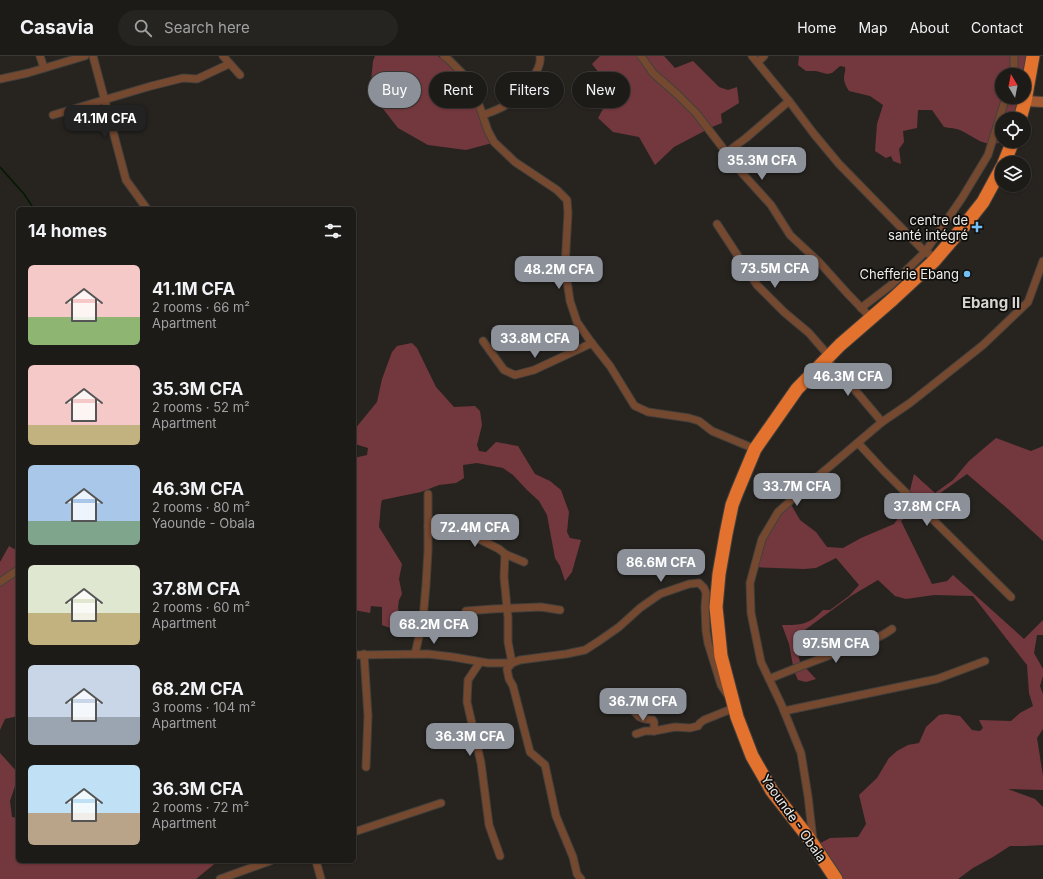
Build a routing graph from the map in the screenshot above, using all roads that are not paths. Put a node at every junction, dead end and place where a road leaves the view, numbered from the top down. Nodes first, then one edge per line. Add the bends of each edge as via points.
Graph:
1 (40, 56) edge
2 (85, 56) edge
3 (93, 56) edge
4 (223, 56) edge
5 (444, 56) edge
6 (540, 56) edge
7 (641, 56) edge
8 (752, 56) edge
9 (764, 56) edge
10 (1014, 56) edge
11 (1033, 56) edge
12 (758, 62) junction
13 (229, 64) junction
14 (44, 68) junction
15 (1014, 68) edge
16 (1031, 68) edge
17 (240, 75) dead end
18 (0, 79) edge
19 (104, 100) junction
20 (789, 100) junction
21 (1031, 101) edge
22 (1043, 102) edge
23 (1004, 104) edge
24 (53, 115) dead end
25 (483, 115) junction
26 (726, 153) junction
27 (995, 180) edge
28 (146, 207) edge
29 (717, 224) dead end
30 (931, 255) junction
31 (1043, 261) edge
32 (1040, 281) edge
33 (861, 308) junction
34 (871, 318) junction
35 (483, 341) dead end
36 (592, 343) junction
37 (827, 358) junction
38 (882, 422) junction
39 (858, 443) junction
40 (755, 449) junction
41 (428, 494) dead end
42 (428, 526) junction
43 (505, 554) junction
44 (524, 562) dead end
45 (16, 571) edge
46 (0, 582) edge
47 (1011, 597) dead end
48 (507, 609) junction
49 (560, 610) dead end
50 (466, 611) dead end
51 (892, 629) dead end
52 (364, 654) junction
53 (415, 654) junction
54 (356, 655) edge
55 (985, 661) dead end
56 (480, 662) junction
57 (512, 663) junction
58 (769, 679) junction
59 (733, 704) junction
60 (784, 711) junction
61 (634, 712) dead end
62 (654, 731) junction
63 (636, 734) dead end
64 (366, 767) dead end
65 (441, 803) dead end
66 (356, 831) edge
67 (813, 844) junction
68 (500, 856) dead end
69 (264, 863) edge
70 (317, 863) edge
71 (220, 879) edge
72 (321, 879) edge
73 (582, 879) edge
74 (835, 879) edge

1 - 14 street
2 - 14 street
3 - 19 street
4 - 13 street
5 - 25 street via 464,75
6 - 25 street via 538,67 522,91 508,104
7 - 26 street via 653,73 696,113
8 - 12 street
9 - 12 street
10 - 15 street
11 - 16 highway
12 - 20 street
13 - 17 street
13 - 19 street via 197,79 182,78
14 - 18 street
19 - 24 street
19 - 28 street via 126,180
20 - 26 street
20 - 30 street via 839,164
21 - 22 street
23 - 30 street via 988,155
25 - 36 street via 494,142 515,162 557,190 567,200 565,267 570,301 577,322
26 - 33 street via 771,205 790,235
27 - 30 highway, Yaounde - Obala via 983,202 964,226
29 - 37 street via 757,284 809,333
30 - 33 street
30 - 34 highway, Yaounde - Obala via 893,299
31 - 32 street
32 - 38 street via 1028,302 983,345
33 - 34 street
34 - 37 highway, Yaounde - Obala
35 - 36 street via 504,370 515,375 534,370
36 - 40 street via 635,406 648,412 699,421 712,431
37 - 38 street
37 - 40 highway, Yaounde - Obala via 797,389
38 - 39 street
39 - 47 street
39 - 58 street via 778,512 762,538 750,583 751,613 761,662
40 - 59 highway, Yaounde - Obala via 732,506 719,574 716,607 721,656
41 - 42 street
42 - 43 street via 466,533 499,548
42 - 53 street via 426,592
43 - 44 street
43 - 48 street
45 - 46 street
48 - 49 street via 541,607
48 - 50 street
48 - 57 street via 508,642
51 - 58 street via 886,634
52 - 53 street
52 - 54 street
52 - 64 street via 368,716
53 - 56 street
55 - 60 street via 938,679
56 - 57 street
56 - 68 street via 468,680 467,702 481,763 489,825
57 - 59 street via 585,650 660,594 700,583 706,593 708,643 721,685
57 - 73 street via 507,669 509,679 530,752 544,765 556,816
58 - 60 street
59 - 62 street via 698,726
59 - 67 highway, Yaounde - Obala via 752,756 772,791
60 - 67 street via 801,753
61 - 62 street via 643,719 653,720
62 - 63 street
65 - 66 street
67 - 74 highway, Yaounde - Obala
69 - 71 street
70 - 72 street

